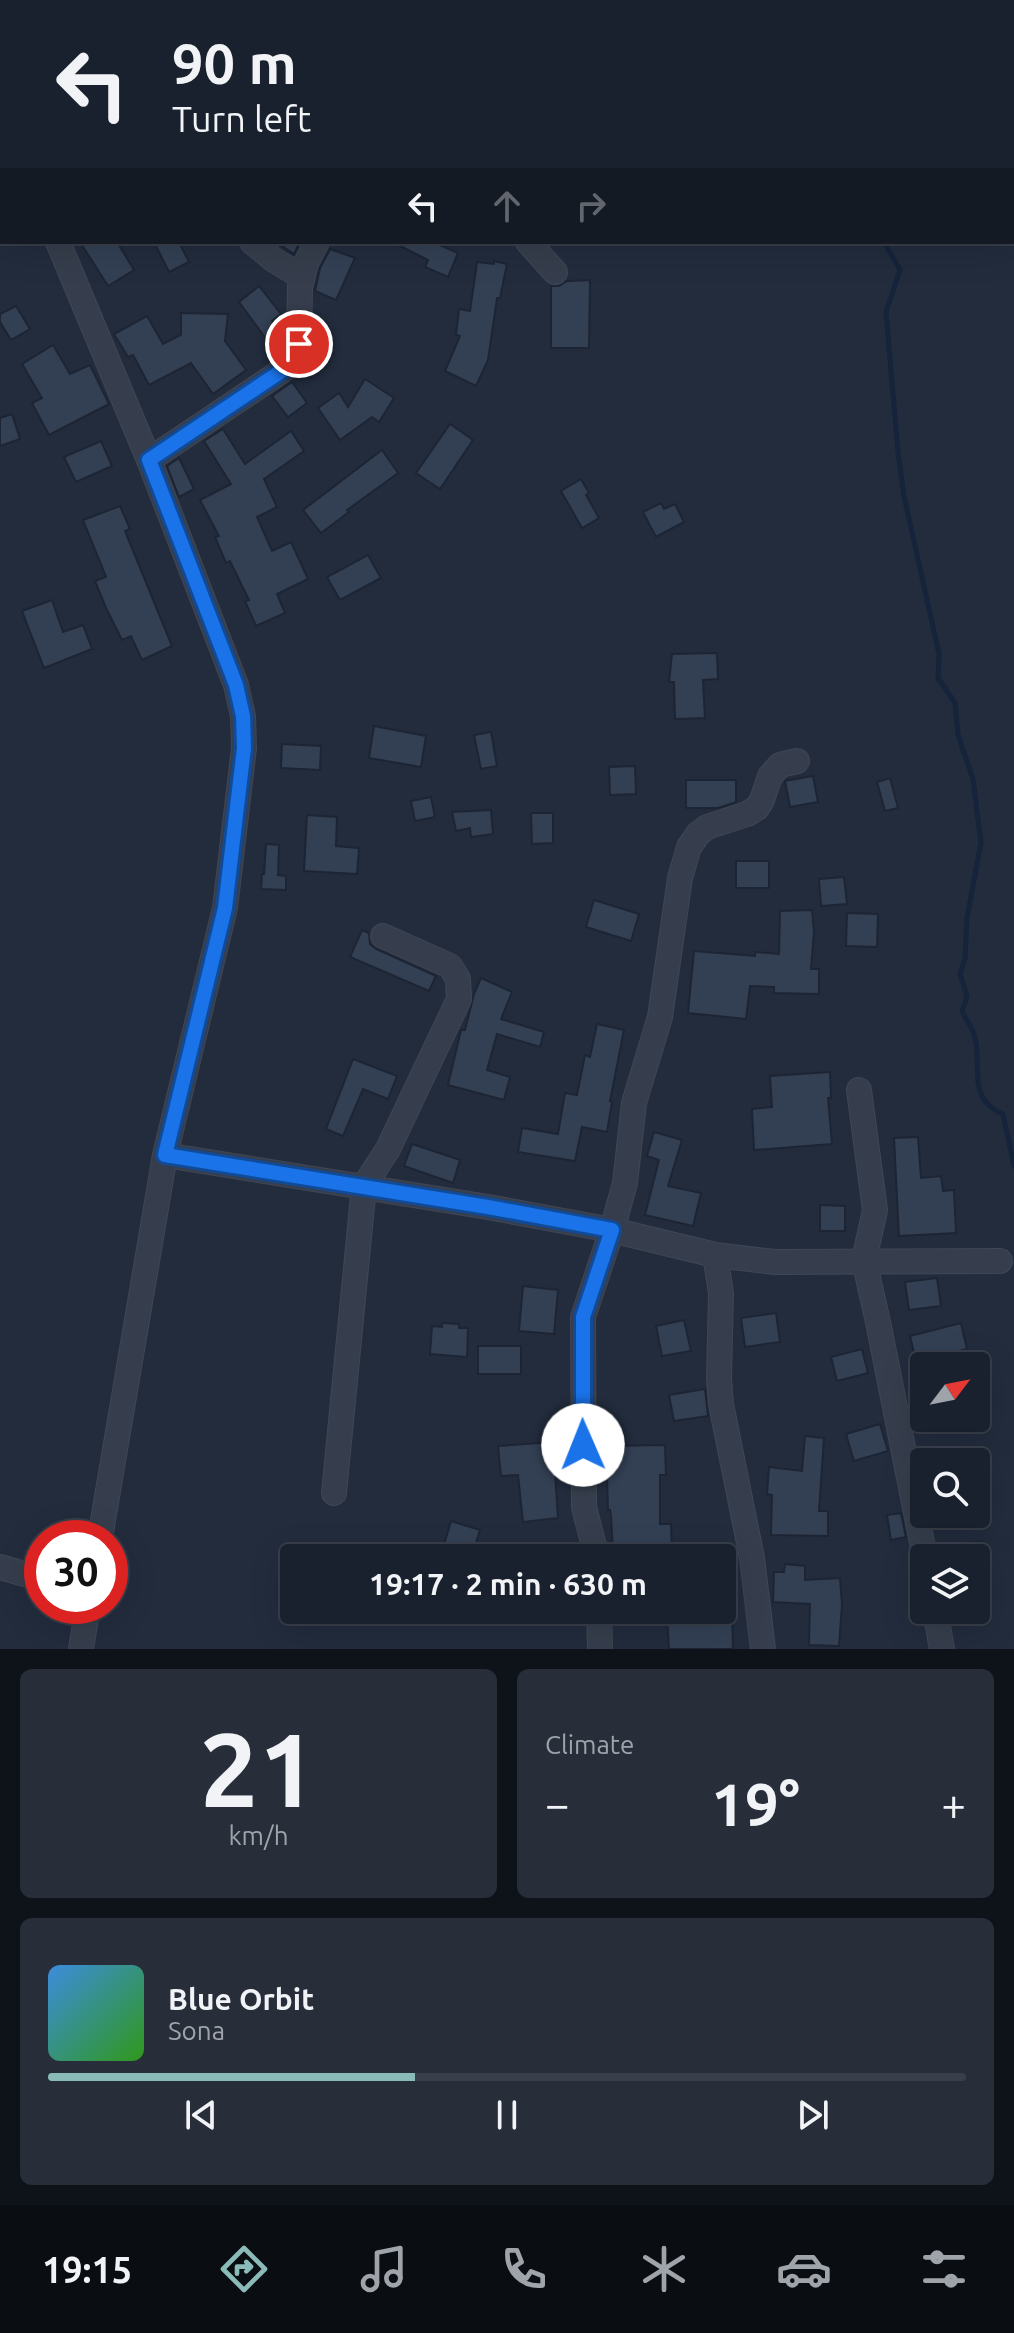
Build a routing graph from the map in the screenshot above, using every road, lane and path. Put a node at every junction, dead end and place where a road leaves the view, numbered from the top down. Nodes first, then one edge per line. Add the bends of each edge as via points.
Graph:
1 (59, 244) edge
2 (254, 244) edge
3 (316, 244) edge
4 (530, 244) edge
5 (555, 272) dead end
6 (302, 277) junction
7 (149, 460) junction
8 (797, 761) dead end
9 (383, 936) dead end
10 (859, 1090) dead end
11 (165, 1155) junction
12 (364, 1186) junction
13 (612, 1230) junction
14 (715, 1255) junction
15 (864, 1260) junction
16 (1000, 1261) dead end
17 (334, 1493) dead end
18 (103, 1520) edge
19 (593, 1544) edge
20 (922, 1544) edge
21 (0, 1567) edge
22 (24, 1574) edge
23 (85, 1624) edge
24 (599, 1624) edge
25 (938, 1624) edge
26 (81, 1649) edge
27 (600, 1649) edge
28 (763, 1649) edge
29 (942, 1649) edge

1 - 7 street
2 - 6 street
3 - 6 street
4 - 5 street
6 - 7 street via 299,344 283,370
7 - 11 street via 236,685 244,748 225,908
8 - 13 street via 780,765 770,776 757,808 707,827 689,847 660,1017 634,1103 625,1183
9 - 12 street via 450,966 458,979 459,999 388,1149
10 - 15 street via 875,1210
11 - 12 street
11 - 18 street
12 - 13 street
12 - 17 street
13 - 14 street
13 - 19 street via 583,1317 584,1507
14 - 15 street via 775,1262
14 - 28 street via 721,1293 721,1404 752,1558
15 - 16 street
15 - 20 street
21 - 22 street
23 - 26 street
24 - 27 street
25 - 29 street

